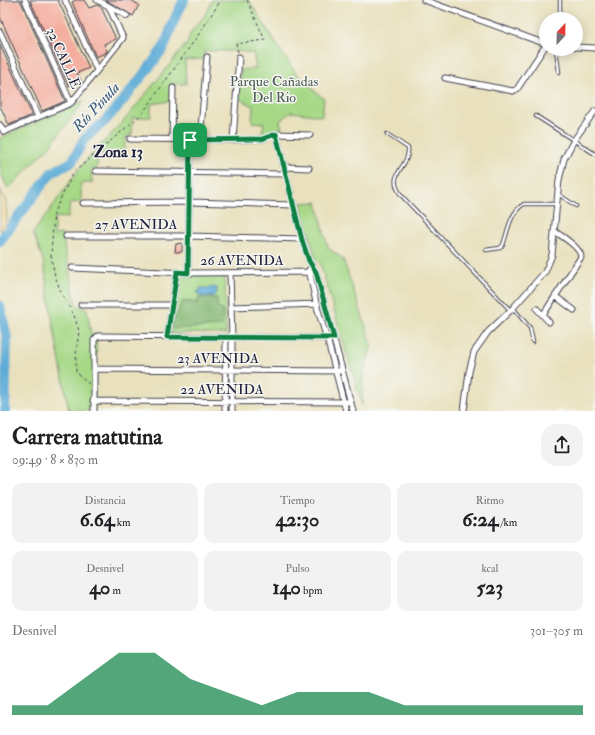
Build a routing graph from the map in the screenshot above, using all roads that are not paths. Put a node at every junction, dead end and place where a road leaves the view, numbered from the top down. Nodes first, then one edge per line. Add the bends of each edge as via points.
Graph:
1 (25, 0) edge
2 (65, 0) edge
3 (97, 0) edge
4 (424, 0) edge
5 (560, 0) edge
6 (109, 7) junction
7 (560, 12) edge
8 (127, 16) dead end
9 (0, 32) edge
10 (539, 42) edge
11 (583, 47) edge
12 (595, 48) edge
13 (539, 56) edge
14 (557, 56) edge
15 (207, 57) dead end
16 (239, 57) road end
17 (97, 70) junction
18 (560, 72) dead end
19 (445, 78) dead end
20 (173, 88) dead end
21 (71, 103) junction
22 (594, 113) edge
23 (536, 116) dead end
24 (38, 117) junction
25 (0, 125) edge
26 (276, 134) junction
27 (387, 134) dead end
28 (310, 135) dead end
29 (130, 139) dead end
30 (172, 139) junction
31 (190, 140) junction
32 (200, 140) junction
33 (233, 140) junction
34 (574, 140) junction
35 (595, 154) edge
36 (285, 167) junction
37 (310, 168) dead end
38 (96, 171) dead end
39 (189, 172) junction
40 (286, 174) junction
41 (557, 193) junction
42 (189, 202) junction
43 (83, 203) dead end
44 (557, 204) junction
45 (293, 205) junction
46 (576, 206) dead end
47 (554, 232) junction
48 (66, 236) dead end
49 (188, 236) junction
50 (302, 240) junction
51 (486, 250) dead end
52 (309, 261) junction
53 (72, 268) dead end
54 (177, 272) junction
55 (230, 272) junction
56 (309, 272) junction
57 (316, 272) junction
58 (188, 273) junction
59 (555, 296) junction
60 (316, 304) junction
61 (324, 304) junction
62 (81, 305) dead end
63 (172, 305) junction
64 (231, 307) junction
65 (512, 309) junction
66 (537, 309) dead end
67 (574, 310) dead end
68 (543, 315) junction
69 (550, 322) dead end
70 (167, 337) junction
71 (226, 337) junction
72 (232, 338) junction
73 (327, 338) junction
74 (334, 338) junction
75 (534, 342) dead end
76 (94, 369) junction
77 (226, 370) junction
78 (232, 370) junction
79 (336, 371) junction
80 (342, 371) junction
81 (94, 401) junction
82 (226, 401) junction
83 (232, 401) junction
84 (344, 402) junction
85 (351, 402) junction
86 (94, 411) edge
87 (225, 411) edge
88 (232, 411) edge
89 (346, 411) edge
90 (353, 411) edge
91 (464, 411) edge

1 - 21 street, 32 CALLE
2 - 17 street
3 - 6 street
4 - 10 street
5 - 7 lane
6 - 8 street
6 - 17 street via 123,38
9 - 24 street
11 - 12 street
13 - 19 street via 518,89 513,91
14 - 18 lane
15 - 32 street
16 - 33 street
17 - 21 street
20 - 30 street
21 - 24 street
22 - 34 street
23 - 34 lane
24 - 25 street via 4,132
26 - 28 street
26 - 33 street via 262,139
26 - 36 street
27 - 65 lane via 408,148 394,182 401,195
29 - 30 street
30 - 31 street
31 - 32 street
31 - 39 street
32 - 33 street
34 - 35 lane
34 - 41 street via 564,159
36 - 37 street
36 - 40 street
38 - 39 street
39 - 40 street
39 - 42 street
40 - 45 street
41 - 44 street
41 - 46 lane
42 - 43 street
42 - 45 street
42 - 49 street
44 - 47 street
44 - 51 lane via 519,206 513,215 503,245 500,248
45 - 50 street
47 - 59 street via 581,253 579,262
47 - 65 street via 552,255 545,272
48 - 49 street, 27 AVENIDA
49 - 50 street, 27 AVENIDA
49 - 58 street
50 - 52 street
52 - 56 street
52 - 57 street
53 - 54 street, 26 AVENIDA
54 - 58 street, 26 AVENIDA
54 - 63 street
55 - 56 street, 26 AVENIDA
55 - 58 street, 26 AVENIDA
55 - 64 street
56 - 57 street, 26 AVENIDA
56 - 60 street
57 - 61 street
59 - 67 street
59 - 68 street
60 - 61 street
60 - 64 street
60 - 73 street
61 - 74 street
62 - 63 street
63 - 70 street
64 - 72 street
65 - 75 lane via 530,328
65 - 91 street via 488,332 474,352
66 - 68 street
68 - 69 street
70 - 71 street
70 - 76 street via 98,336 94,340
71 - 72 street
71 - 77 street
72 - 73 street
72 - 78 street
73 - 74 street
73 - 79 street
74 - 80 street
76 - 77 street, 23 AVENIDA
76 - 81 street
77 - 78 street, 23 AVENIDA
77 - 82 street
78 - 79 street, 23 AVENIDA
78 - 83 street
79 - 80 street, 23 AVENIDA
79 - 84 street
80 - 85 street
81 - 82 street, 22 AVENIDA
81 - 86 street
82 - 83 street, 22 AVENIDA
82 - 87 street
83 - 84 street, 22 AVENIDA
83 - 88 street
84 - 85 street, 22 AVENIDA
84 - 89 street
85 - 90 street

